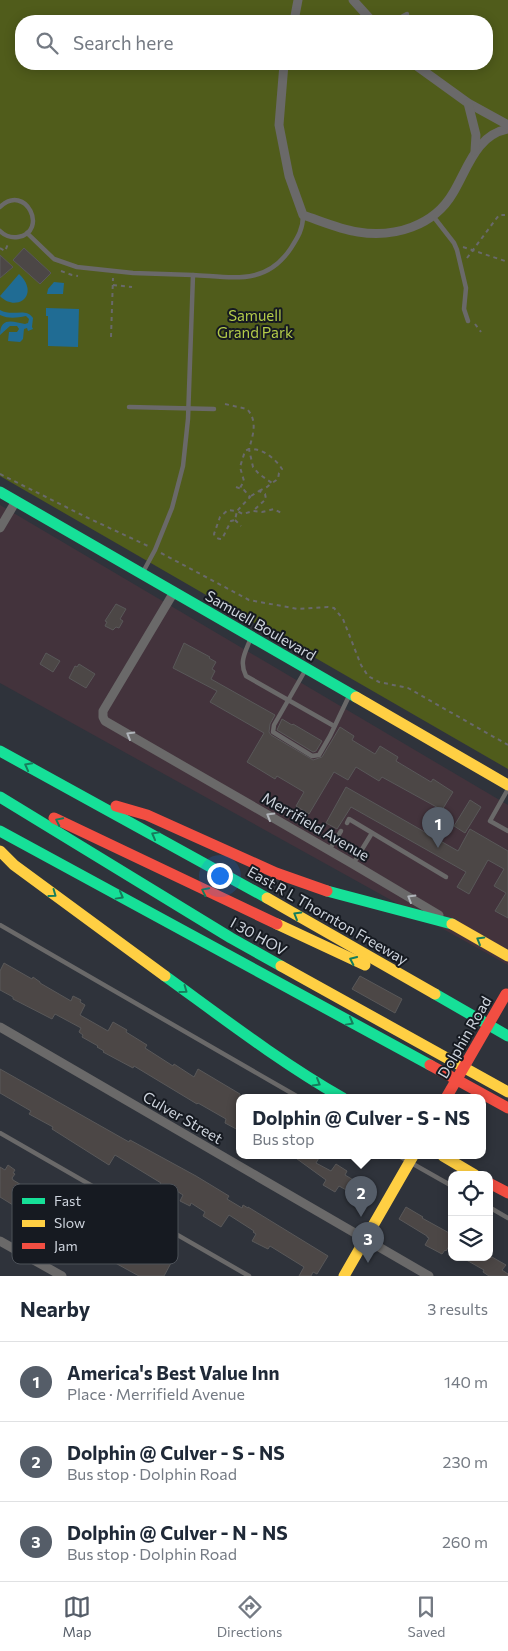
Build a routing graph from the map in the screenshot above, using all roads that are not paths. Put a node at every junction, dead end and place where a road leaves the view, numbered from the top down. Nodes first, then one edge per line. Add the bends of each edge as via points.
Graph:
1 (298, 0) edge
2 (353, 0) edge
3 (295, 15) edge
4 (367, 15) edge
5 (284, 70) edge
6 (422, 70) edge
7 (468, 103) junction
8 (508, 125) edge
9 (508, 129) edge
10 (475, 152) junction
11 (0, 207) edge
12 (303, 215) junction
13 (433, 216) junction
14 (0, 231) edge
15 (27, 233) junction
16 (193, 275) junction
17 (470, 320) road end
18 (129, 407) dead end
19 (188, 409) junction
20 (214, 410) dead end
21 (0, 492) edge
22 (16, 501) junction
23 (0, 528) edge
24 (142, 574) junction
25 (174, 592) junction
26 (252, 636) junction
27 (306, 668) junction
28 (350, 694) junction
29 (288, 700) junction
30 (334, 726) junction
31 (0, 751) edge
32 (508, 787) edge
33 (0, 792) edge
34 (87, 797) junction
35 (0, 798) edge
36 (347, 823) dead end
37 (0, 831) edge
38 (341, 831) dead end
39 (508, 831) edge
40 (372, 833) junction
41 (329, 850) junction
42 (0, 851) edge
43 (353, 864) junction
44 (446, 877) dead end
45 (452, 924) junction
46 (0, 925) edge
47 (508, 956) edge
48 (507, 993) edge
49 (307, 999) junction
50 (476, 1017) junction
51 (0, 1027) edge
52 (508, 1036) edge
53 (508, 1092) edge
54 (293, 1094) edge
55 (336, 1094) edge
56 (448, 1094) edge
57 (482, 1094) edge
58 (486, 1096) edge
59 (508, 1108) edge
60 (0, 1133) edge
61 (412, 1159) edge
62 (448, 1159) edge
63 (468, 1171) edge
64 (448, 1183) edge
65 (89, 1184) edge
66 (493, 1185) edge
67 (508, 1193) edge
68 (493, 1209) edge
69 (508, 1218) edge
70 (178, 1235) edge
71 (365, 1238) junction
72 (0, 1241) edge
73 (12, 1248) edge
74 (41, 1264) edge
75 (62, 1276) edge
76 (249, 1276) edge
77 (344, 1276) edge
78 (429, 1276) edge

1 - 3 street
2 - 4 street
5 - 12 street via 279,125 289,176
6 - 7 street
7 - 8 street
7 - 10 street via 476,134
9 - 10 street via 486,139
10 - 13 street via 453,194
11 - 15 lane via 19,200 29,207 33,218
12 - 13 street via 340,228 373,234 408,229
12 - 16 lane via 303,229 284,259 272,269 259,275 240,277
13 - 17 lane via 454,243 460,258 466,288 464,309
14 - 15 lane via 13,238
15 - 16 lane via 54,259 77,267
16 - 19 lane
18 - 19 lane
19 - 20 lane
19 - 24 lane via 179,485 155,550
21 - 22 main road, Samuell Boulevard
22 - 23 street
22 - 24 main road, Samuell Boulevard
24 - 25 main road, Samuell Boulevard
25 - 26 main road, Samuell Boulevard
41 -> 25 street, Merrifield Avenue via 102,717
26 - 27 main road, Samuell Boulevard
26 - 29 lane via 242,668 246,676
27 - 28 main road, Samuell Boulevard
27 - 29 lane
28 - 30 lane
28 - 32 main road, Samuell Boulevard
29 - 30 lane
29 - 30 lane via 274,725 274,732 312,756 319,755
34 -> 31 main road, East R L Thornton Freeway
32 - 39 lane via 490,821
50 -> 33 main road
34 - 45 main road via 148,815 276,873 328,891
50 -> 34 main road, East R L Thornton Freeway
35 - 49 main road
35 - 53 main road, I 30 HOV via 232,938
36 - 40 lane via 349,819
37 -> 49 main road
38 - 41 lane
40 - 43 lane
40 - 44 lane
41 - 43 street, Merrifield Avenue
42 -> 55 main road via 14,865 268,1051
45 -> 43 street, Merrifield Avenue
47 -> 45 main road, Merrifield Avenue
46 - 54 lane
48 - 56 main road, Dolphin Road, bridge
49 -> 57 main road
50 - 52 main road, East R L Thornton Freeway
51 - 71 street, Culver Street
58 -> 59 main road
60 - 65 lane
61 - 64 lane
61 - 71 main road
62 - 63 main road
66 - 67 main road
68 - 69 lane
70 - 76 lane
71 - 77 main road
71 - 78 street, Culver Street
72 - 73 street
74 - 75 street

